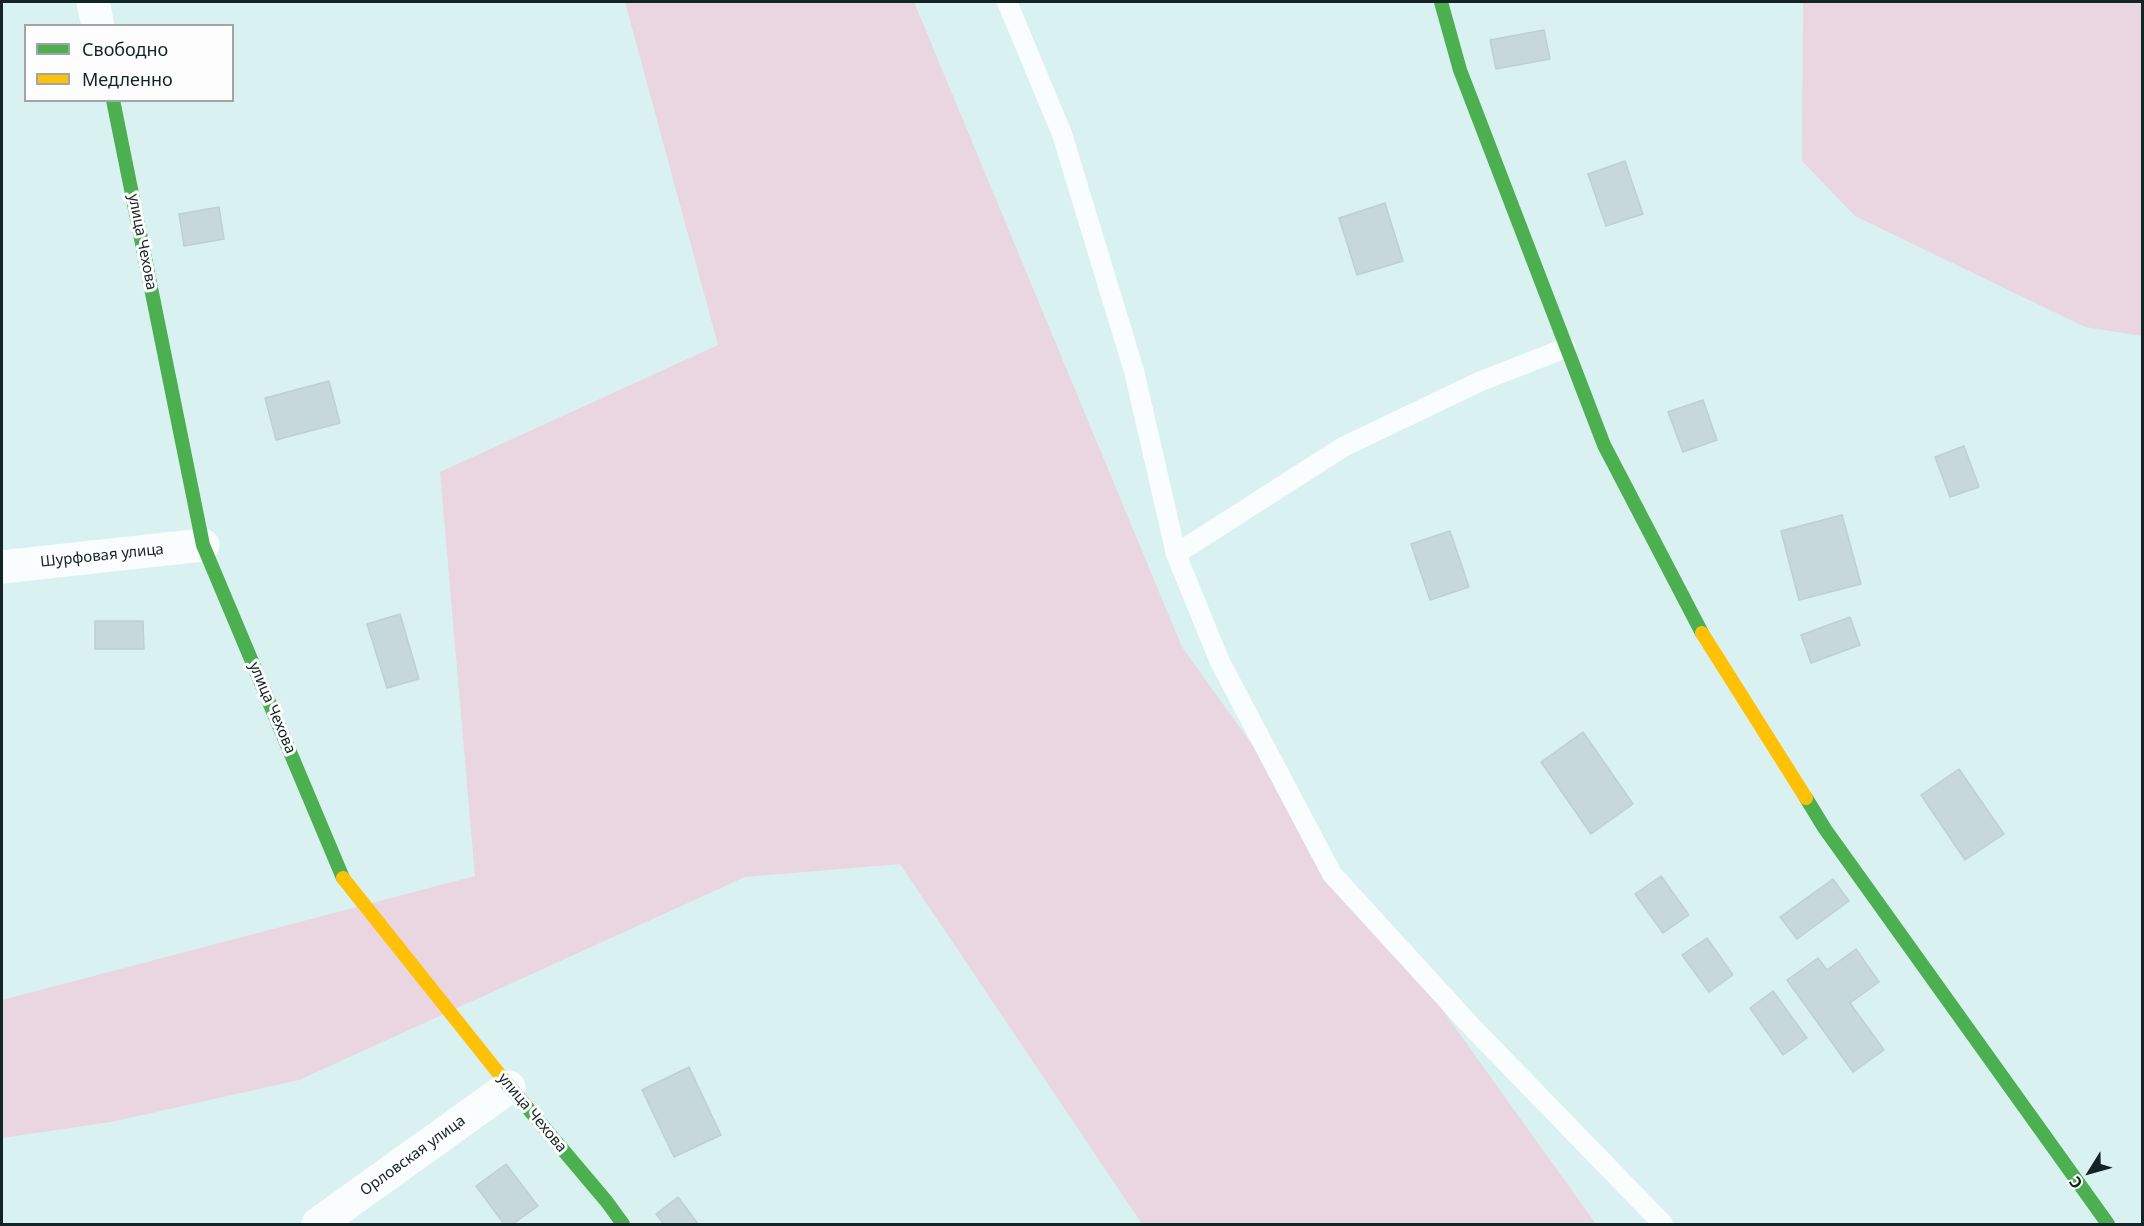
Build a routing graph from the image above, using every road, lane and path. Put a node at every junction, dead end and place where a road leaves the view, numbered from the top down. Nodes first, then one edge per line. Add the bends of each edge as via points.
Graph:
1 (93, 2) edge
2 (1007, 2) edge
3 (1441, 2) edge
4 (98, 24) edge
5 (113, 102) edge
6 (1566, 348) junction
7 (203, 545) junction
8 (1176, 554) junction
9 (2, 567) edge
10 (509, 1087) junction
11 (318, 1224) edge
12 (623, 1224) edge
13 (1663, 1224) edge
14 (2108, 1224) edge

1 - 4 street
2 - 8 lane via 1062,134 1134,371
3 - 6 street via 1460,70
5 - 7 street, улица Чехова
6 - 8 lane via 1481,381 1343,447
6 - 14 street via 1604,446 1694,621 1825,829
7 - 9 street, Шурфовая улица
7 - 10 street, улица Чехова via 344,880
8 - 13 lane via 1220,663 1332,874 1471,1026
10 - 11 street, Орловская улица
10 - 12 street, улица Чехова

